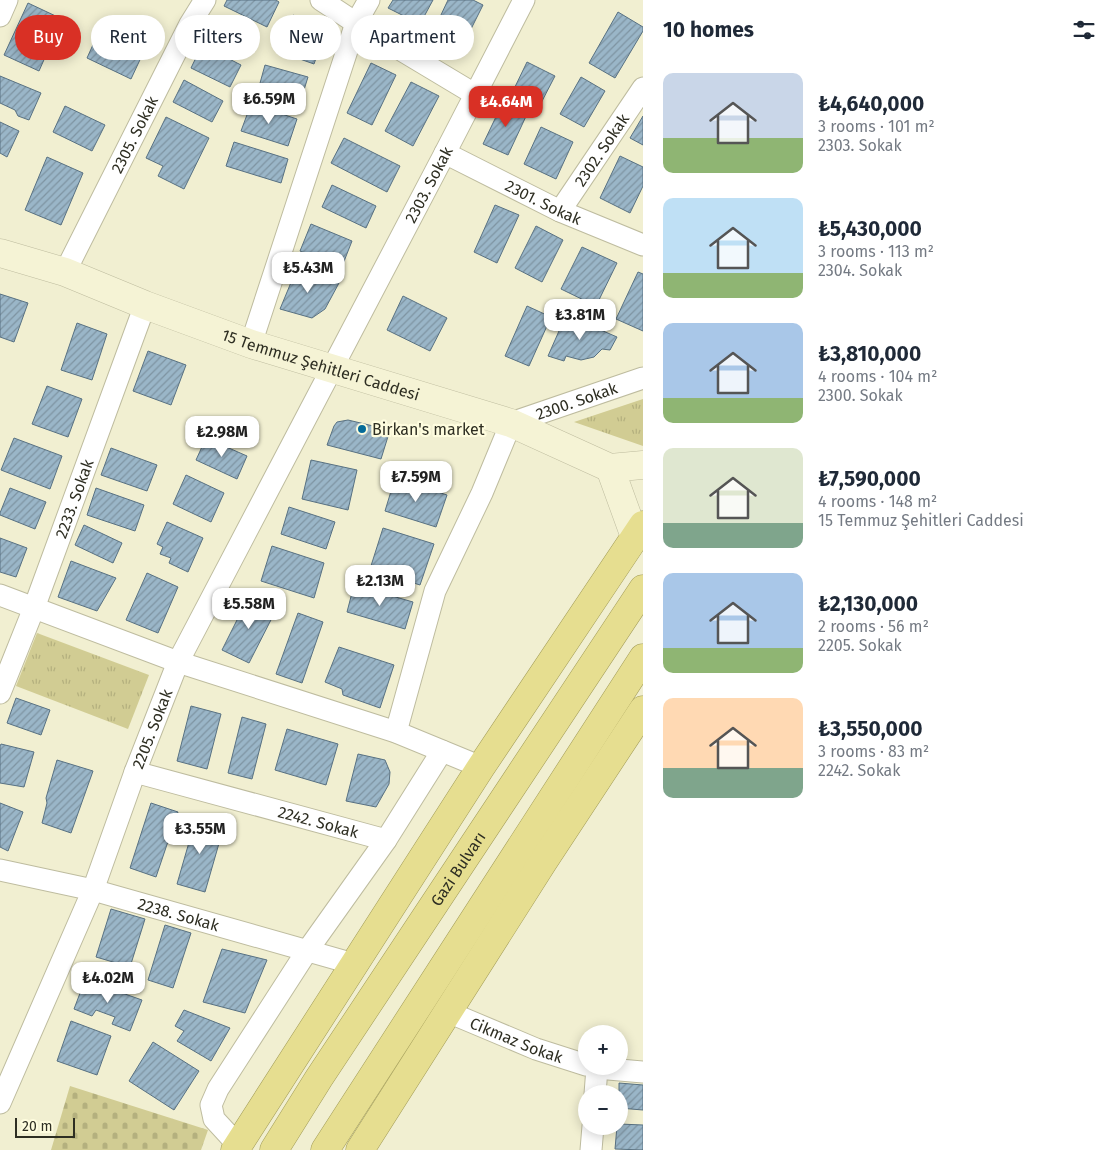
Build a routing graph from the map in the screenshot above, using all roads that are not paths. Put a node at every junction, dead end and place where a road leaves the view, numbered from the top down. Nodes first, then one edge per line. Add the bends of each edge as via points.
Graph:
1 (7, 0) edge
2 (205, 0) edge
3 (321, 0) edge
4 (369, 0) edge
5 (524, 0) edge
6 (361, 15) edge
7 (0, 16) edge
8 (351, 20) edge
9 (351, 38) edge
10 (418, 60) edge
11 (643, 88) edge
12 (476, 95) junction
13 (445, 153) junction
14 (560, 211) junction
15 (643, 245) edge
16 (0, 253) edge
17 (65, 272) junction
18 (144, 305) junction
19 (251, 344) junction
20 (332, 368) junction
21 (643, 378) edge
22 (511, 423) junction
23 (643, 465) edge
24 (610, 468) junction
25 (639, 531) edge
26 (643, 589) edge
27 (0, 595) edge
28 (34, 608) junction
29 (643, 658) edge
30 (178, 662) junction
31 (0, 693) edge
32 (643, 710) edge
33 (396, 732) junction
34 (442, 751) junction
35 (481, 767) junction
36 (135, 772) junction
37 (386, 840) junction
38 (0, 870) edge
39 (93, 890) junction
40 (307, 951) junction
41 (354, 964) junction
42 (448, 1012) junction
43 (578, 1062) edge
44 (628, 1070) edge
45 (643, 1072) edge
46 (0, 1103) edge
47 (592, 1135) edge
48 (236, 1148) edge
49 (274, 1150) edge
50 (325, 1150) edge
51 (360, 1150) edge
52 (591, 1150) edge

1 - 7 street
2 - 17 street, 2305. Sokak
3 - 8 street
4 - 6 street
5 - 12 street, 2303. Sokak
9 - 19 street
10 - 12 street
11 - 14 street, 2302. Sokak
12 - 13 street, 2303. Sokak
13 - 14 street, 2301. Sokak
13 - 20 street, 2303. Sokak
14 - 15 street, 2301. Sokak
16 - 17 main road, 15 Temmuz Şehitleri Caddesi
17 - 18 main road, 15 Temmuz Şehitleri Caddesi
18 - 19 main road, 15 Temmuz Şehitleri Caddesi
18 - 28 street, 2233. Sokak
19 - 20 main road, 15 Temmuz Şehitleri Caddesi
20 - 22 main road, 15 Temmuz Şehitleri Caddesi
20 - 30 street, 2205. Sokak
21 - 22 street, 2300. Sokak
22 - 24 main road, 15 Temmuz Şehitleri Caddesi
22 - 33 street via 435,592
23 - 24 main road, 15 Temmuz Şehitleri Caddesi
24 - 25 main road
25 - 35 highway
26 - 49 highway, Gazi Bulvarı
27 - 28 street
28 - 30 street
28 - 31 street, 2233. Sokak
29 - 50 highway
30 - 33 street
30 - 36 street, 2205. Sokak
32 - 42 highway
33 - 34 street
34 - 35 street
34 - 37 street
35 - 41 highway
36 - 37 street, 2242. Sokak
36 - 39 street, 2205. Sokak
37 - 40 street
38 - 39 street, 2238. Sokak
39 - 40 street, 2238. Sokak
39 - 46 street, 2205. Sokak
40 - 41 street, 2238. Sokak
40 - 48 street via 218,1088 211,1105 214,1119
41 - 48 highway
42 - 43 street, Cikmaz Sokak via 536,1049
42 - 51 highway
44 - 45 street, Cikmaz Sokak
47 - 52 street

